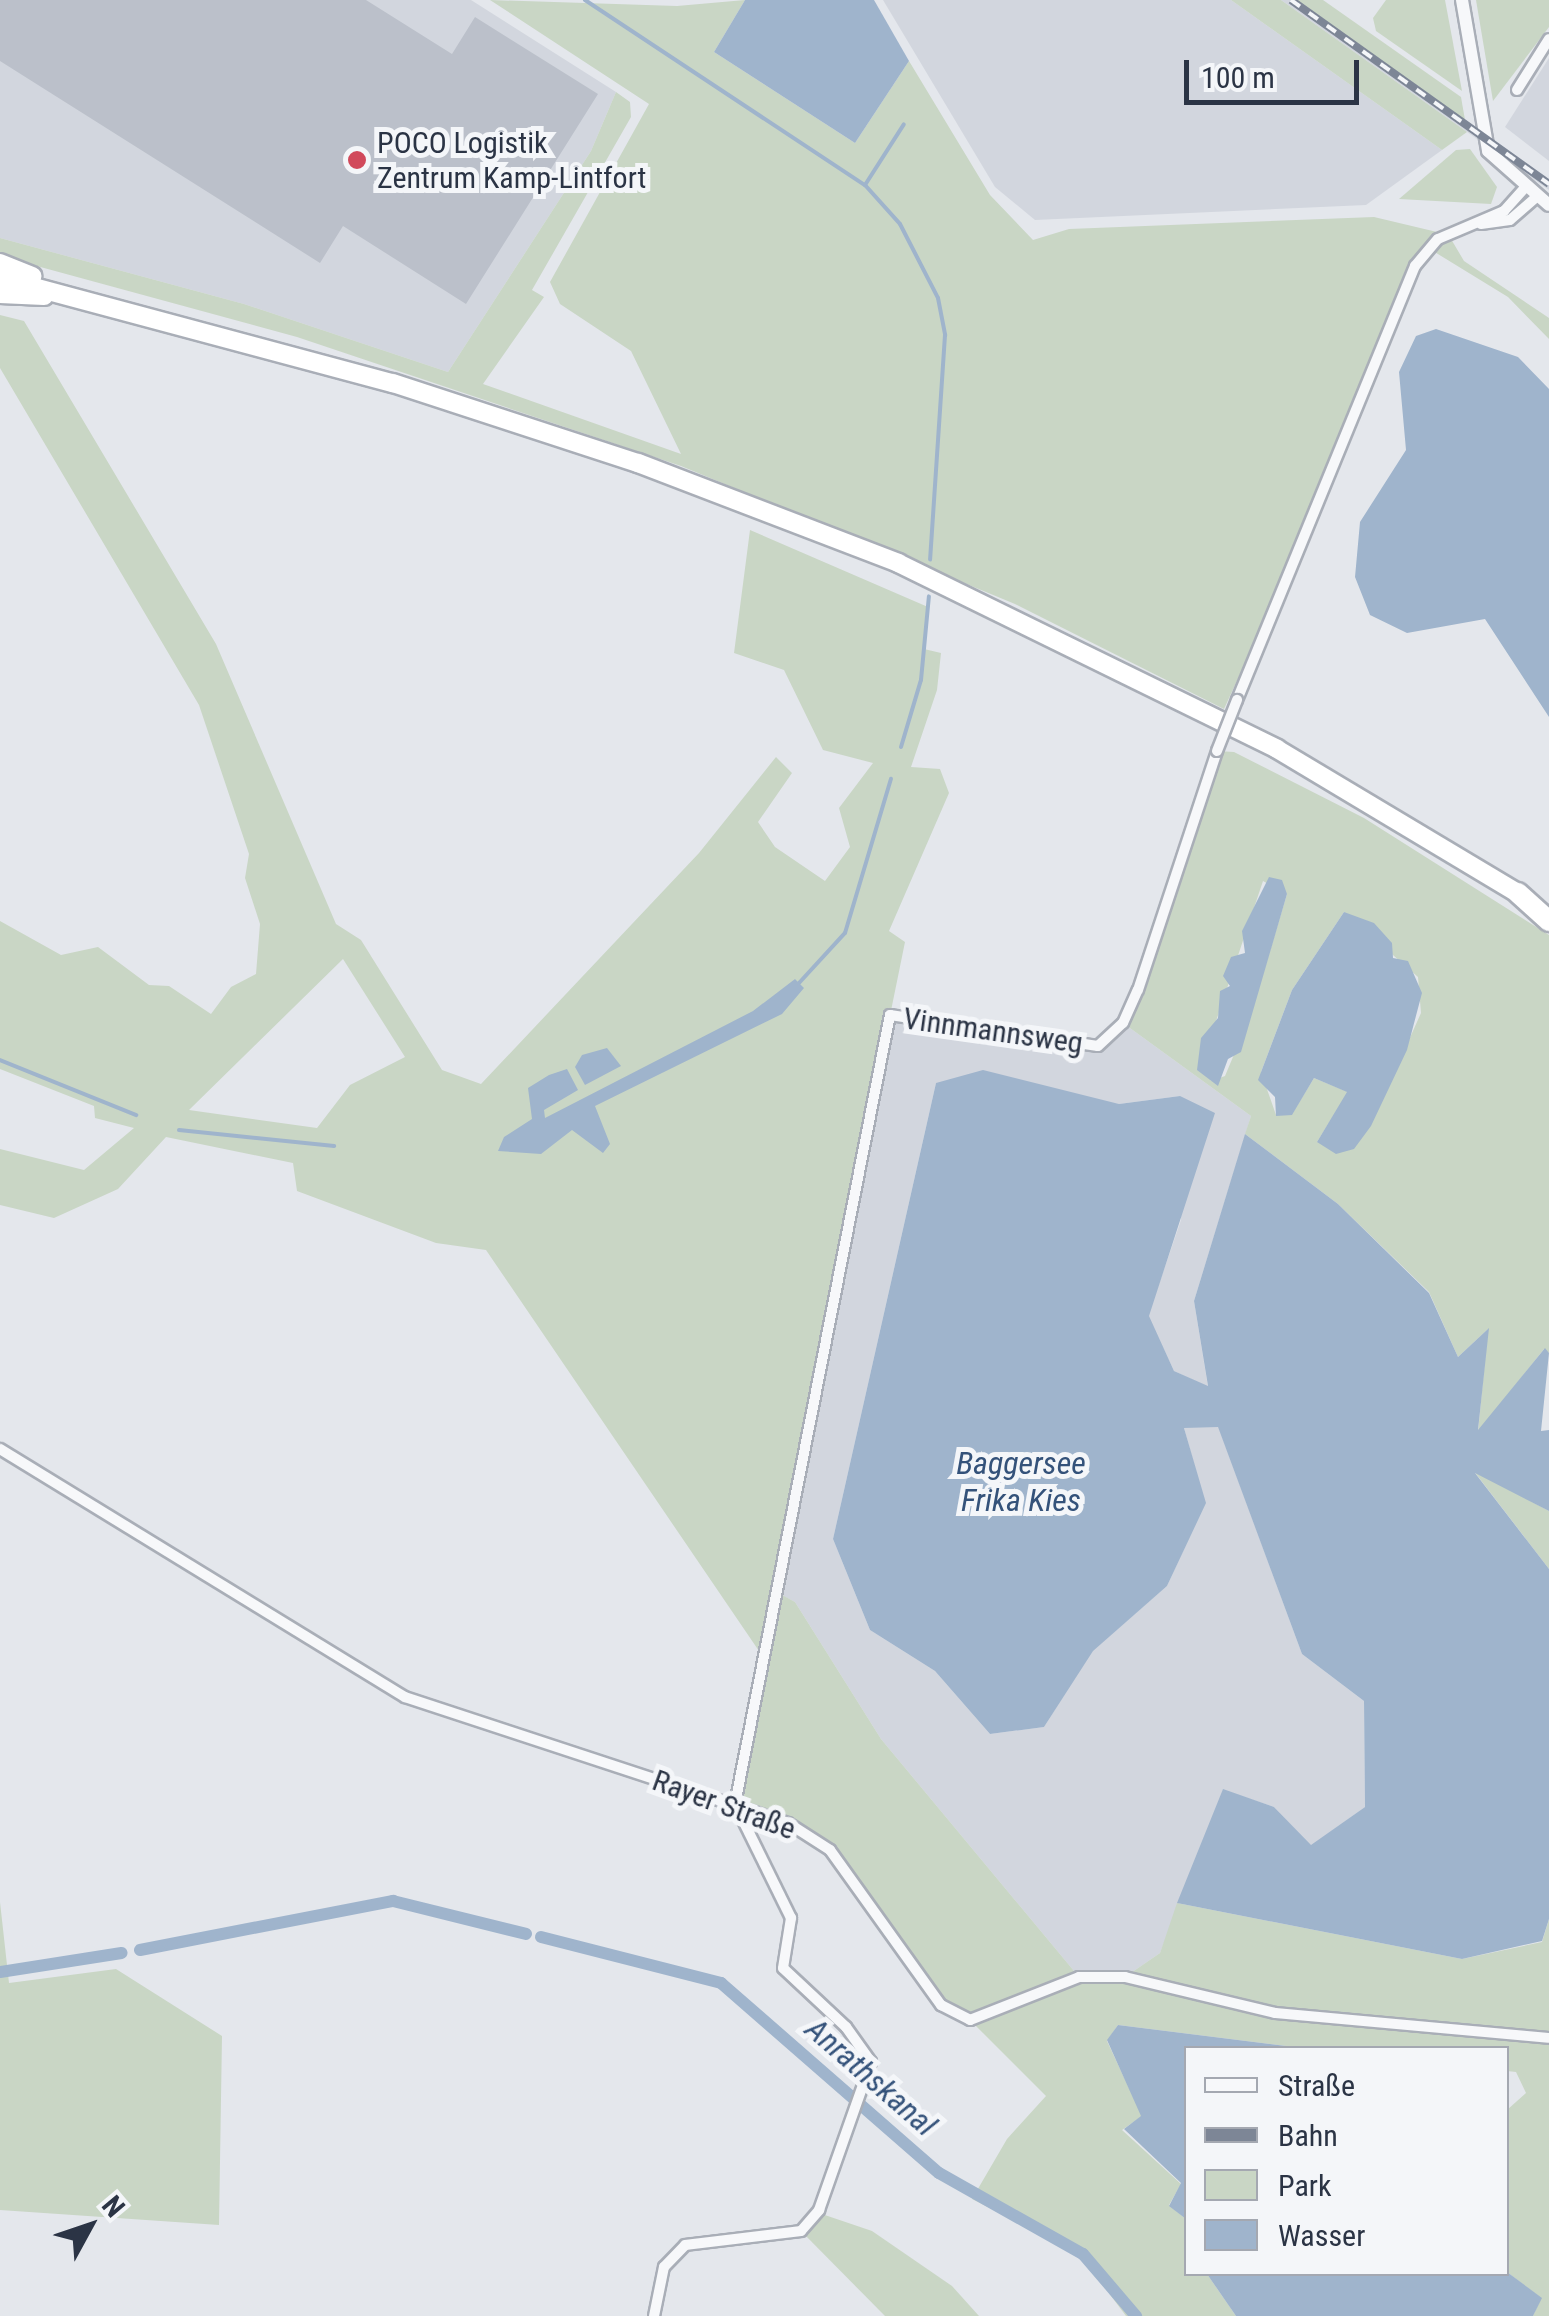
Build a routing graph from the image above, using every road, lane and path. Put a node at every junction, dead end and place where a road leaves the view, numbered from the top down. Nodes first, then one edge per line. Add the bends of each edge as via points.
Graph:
1 (1462, 0) edge
2 (1549, 38) edge
3 (1518, 90) dead end
4 (1531, 192) junction
5 (1549, 205) edge
6 (0, 263) edge
7 (0, 278) edge
8 (0, 294) edge
9 (79, 297) junction
10 (1518, 893) junction
11 (1549, 910) edge
12 (1549, 920) edge
13 (0, 1448) edge
14 (735, 1804) junction
15 (1549, 2038) edge
16 (654, 2316) edge

1 - 4 street via 1486,139 1497,165
2 - 3 street
4 - 5 street
4 - 14 street, Vinnmannsweg, bridge via 1510,220 1475,224 1438,239 1415,266 1216,751 1123,1023 1098,1046 890,1015
6 - 9 highway
7 - 9 highway
8 - 9 highway
9 - 10 highway via 393,383 638,463 898,563 1277,750
10 - 11 highway
10 - 12 highway
13 - 14 street, Rayer Straße via 404,1697
14 - 15 street, Rayer Straße via 788,1823 830,1850 941,2006 970,2020 1080,1977 1125,1977 1274,2014
14 - 16 street via 791,1918 783,1968 870,2062 819,2210 801,2231 685,2245 664,2267

